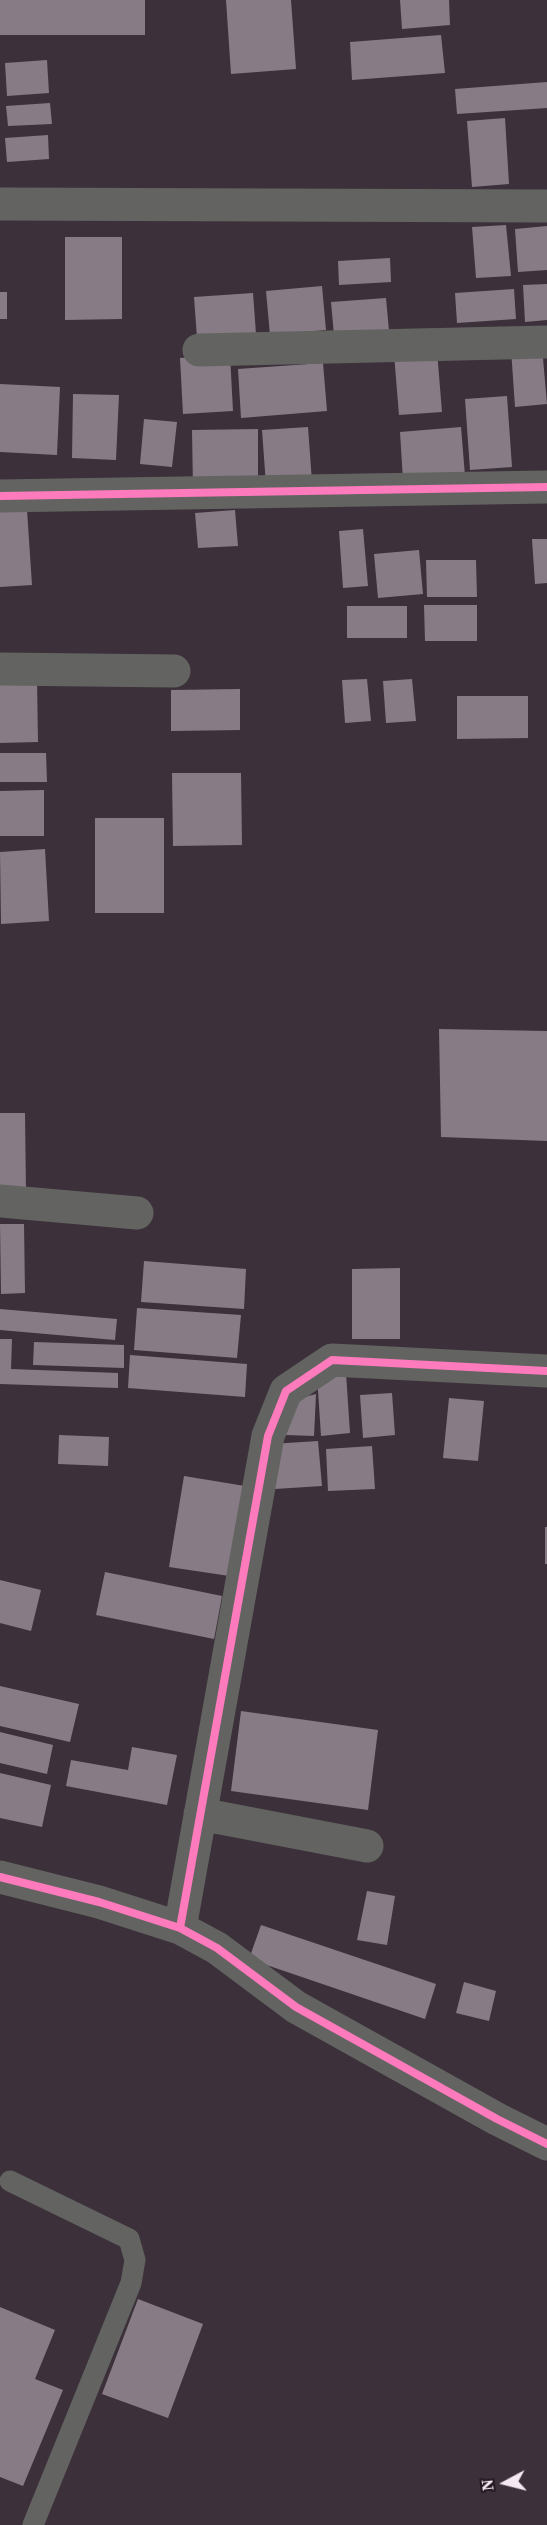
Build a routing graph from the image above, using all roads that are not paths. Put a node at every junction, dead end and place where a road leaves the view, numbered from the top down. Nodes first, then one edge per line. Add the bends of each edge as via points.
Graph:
1 (0, 204) edge
2 (547, 206) edge
3 (547, 342) edge
4 (199, 350) dead end
5 (547, 487) edge
6 (0, 496) edge
7 (0, 669) edge
8 (174, 671) dead end
9 (0, 1201) edge
10 (137, 1213) dead end
11 (547, 1371) edge
12 (200, 1814) junction
13 (367, 1846) dead end
14 (0, 1877) edge
15 (180, 1928) junction
16 (547, 2144) edge
17 (10, 2181) dead end
18 (33, 2525) edge

1 - 2 street
3 - 4 street
5 - 6 street
7 - 8 street
9 - 10 street
11 - 12 street via 332,1360 286,1391 268,1436
12 - 13 street
12 - 15 street
14 - 15 street
15 - 16 street via 217,1948 296,2007
17 - 18 lane via 129,2239 135,2260 131,2283

